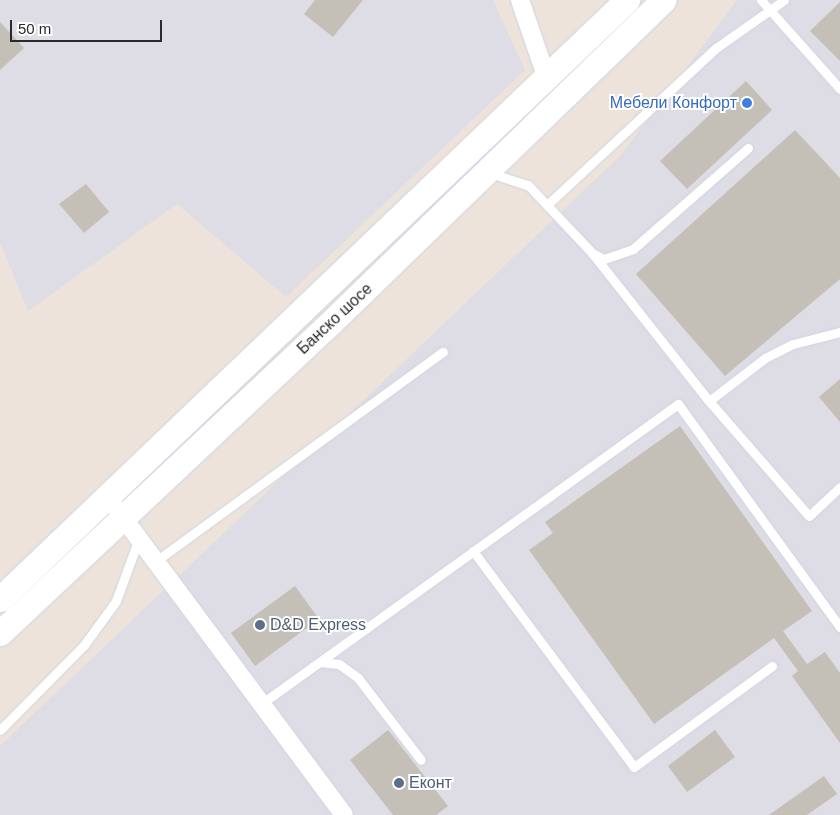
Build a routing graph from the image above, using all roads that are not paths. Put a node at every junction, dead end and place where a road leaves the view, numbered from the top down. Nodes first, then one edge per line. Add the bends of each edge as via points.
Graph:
1 (520, 0) edge
2 (627, 0) edge
3 (645, 0) edge
4 (664, 0) edge
5 (761, 0) edge
6 (784, 0) edge
7 (772, 12) junction
8 (546, 78) junction
9 (840, 89) edge
10 (562, 102) junction
11 (748, 148) dead end
12 (488, 173) junction
13 (548, 204) junction
14 (592, 253) junction
15 (840, 332) edge
16 (443, 352) dead end
17 (709, 401) junction
18 (840, 487) edge
19 (116, 508) junction
20 (139, 538) junction
21 (473, 551) junction
22 (156, 561) junction
23 (0, 600) edge
24 (840, 627) edge
25 (0, 633) edge
26 (320, 662) junction
27 (772, 666) dead end
28 (261, 704) junction
29 (0, 730) edge
30 (420, 760) dead end
31 (344, 815) edge

1 - 8 street
2 - 8 main road, Банско шосе
3 - 10 main road
4 - 10 main road, Банско шосе
5 - 7 lane
6 - 7 lane
7 - 9 lane
7 - 13 lane via 716,48
8 - 19 main road, Банско шосе
10 - 12 main road, Банско шосе
11 - 14 lane via 633,248 604,259
12 - 13 lane via 528,185
12 - 19 main road, Банско шосе
13 - 14 lane
14 - 17 lane
15 - 17 lane via 793,344 765,358
16 - 22 lane
17 - 18 lane via 809,516
19 - 20 street
19 - 23 main road, Банско шосе
19 - 25 main road, Банско шосе
20 - 22 street
20 - 29 lane via 116,601 84,645
21 - 24 lane via 678,404
21 - 26 lane
21 - 27 lane via 634,767
22 - 28 street
26 - 28 lane
26 - 30 lane via 339,664 358,678
28 - 31 street

